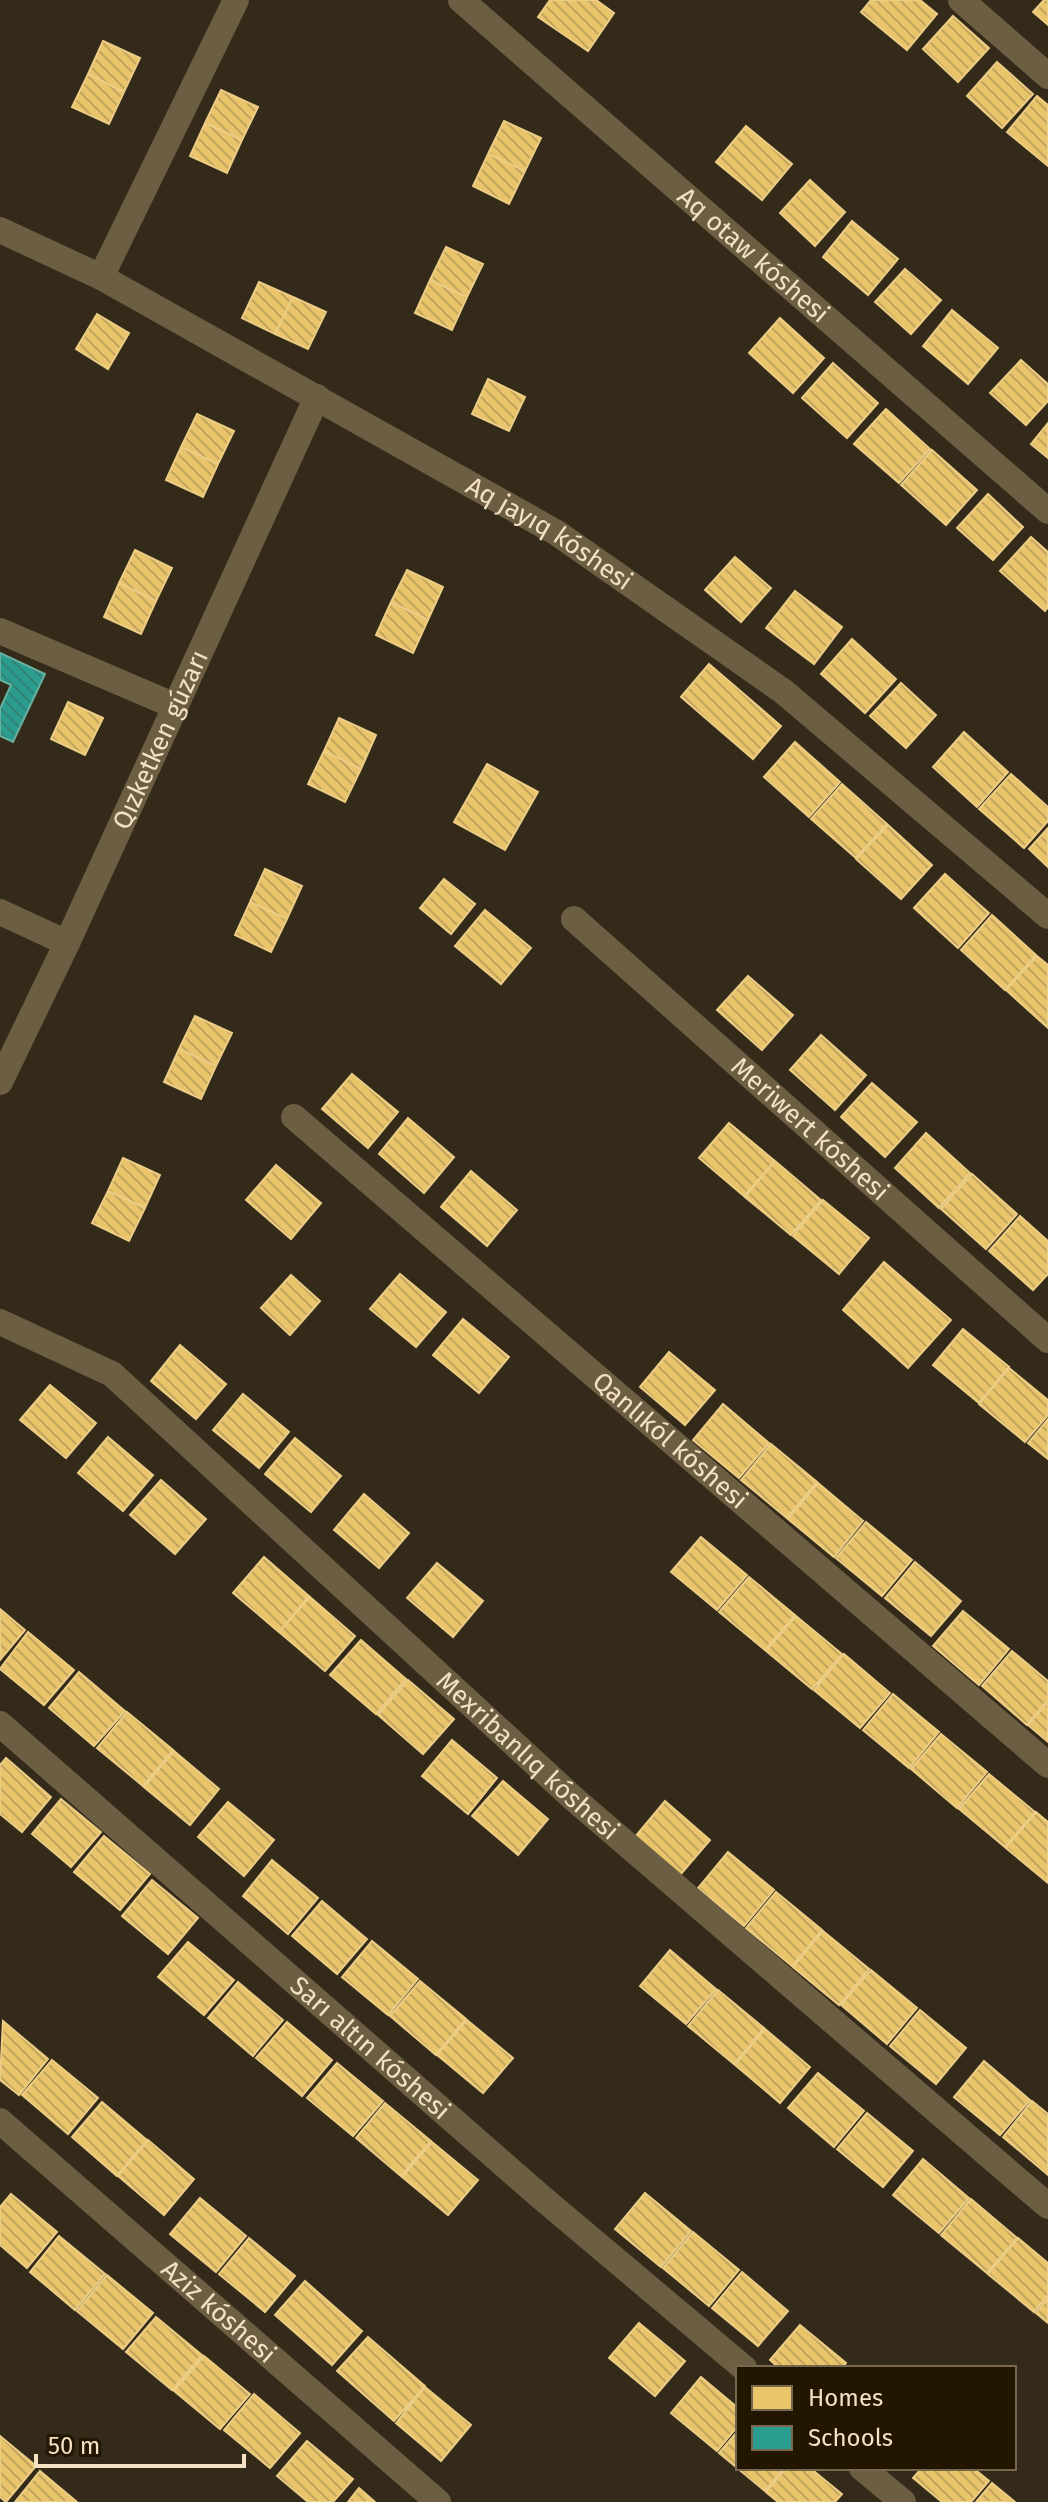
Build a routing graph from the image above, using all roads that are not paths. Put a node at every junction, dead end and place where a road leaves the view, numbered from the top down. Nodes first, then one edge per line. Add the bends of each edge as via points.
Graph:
1 (236, 0) edge
2 (461, 0) edge
3 (961, 0) edge
4 (1048, 76) edge
5 (0, 230) edge
6 (101, 277) junction
7 (317, 397) junction
8 (1048, 511) edge
9 (0, 631) edge
10 (175, 706) junction
11 (0, 912) edge
12 (1048, 916) edge
13 (574, 919) dead end
14 (67, 943) junction
15 (0, 1082) edge
16 (294, 1117) dead end
17 (0, 1322) edge
18 (1048, 1340) edge
19 (0, 1724) edge
20 (1048, 1765) edge
21 (0, 2121) edge
22 (1048, 2206) edge
23 (742, 2366) edge
24 (864, 2470) edge
25 (438, 2502) edge
26 (903, 2502) edge

1 - 6 street
2 - 8 street, Aq otaw kóshesi
3 - 4 street
5 - 6 street, Aq jayıq kóshesi
6 - 7 street, Aq jayıq kóshesi
7 - 10 street, Qızketken gúzarı
7 - 12 street, Aq jayıq kóshesi via 557,533 784,692
9 - 10 street
10 - 14 street, Qızketken gúzarı
11 - 14 street
13 - 18 street, Meriwert kóshesi
14 - 15 street, Qızketken gúzarı
16 - 20 street, Qanlıkól kóshesi
17 - 22 street, Mexribanlıq kóshesi via 112,1374 574,1799
19 - 23 street, Sarı altın kóshesi
21 - 25 street, Aziz kóshesi
24 - 26 street

